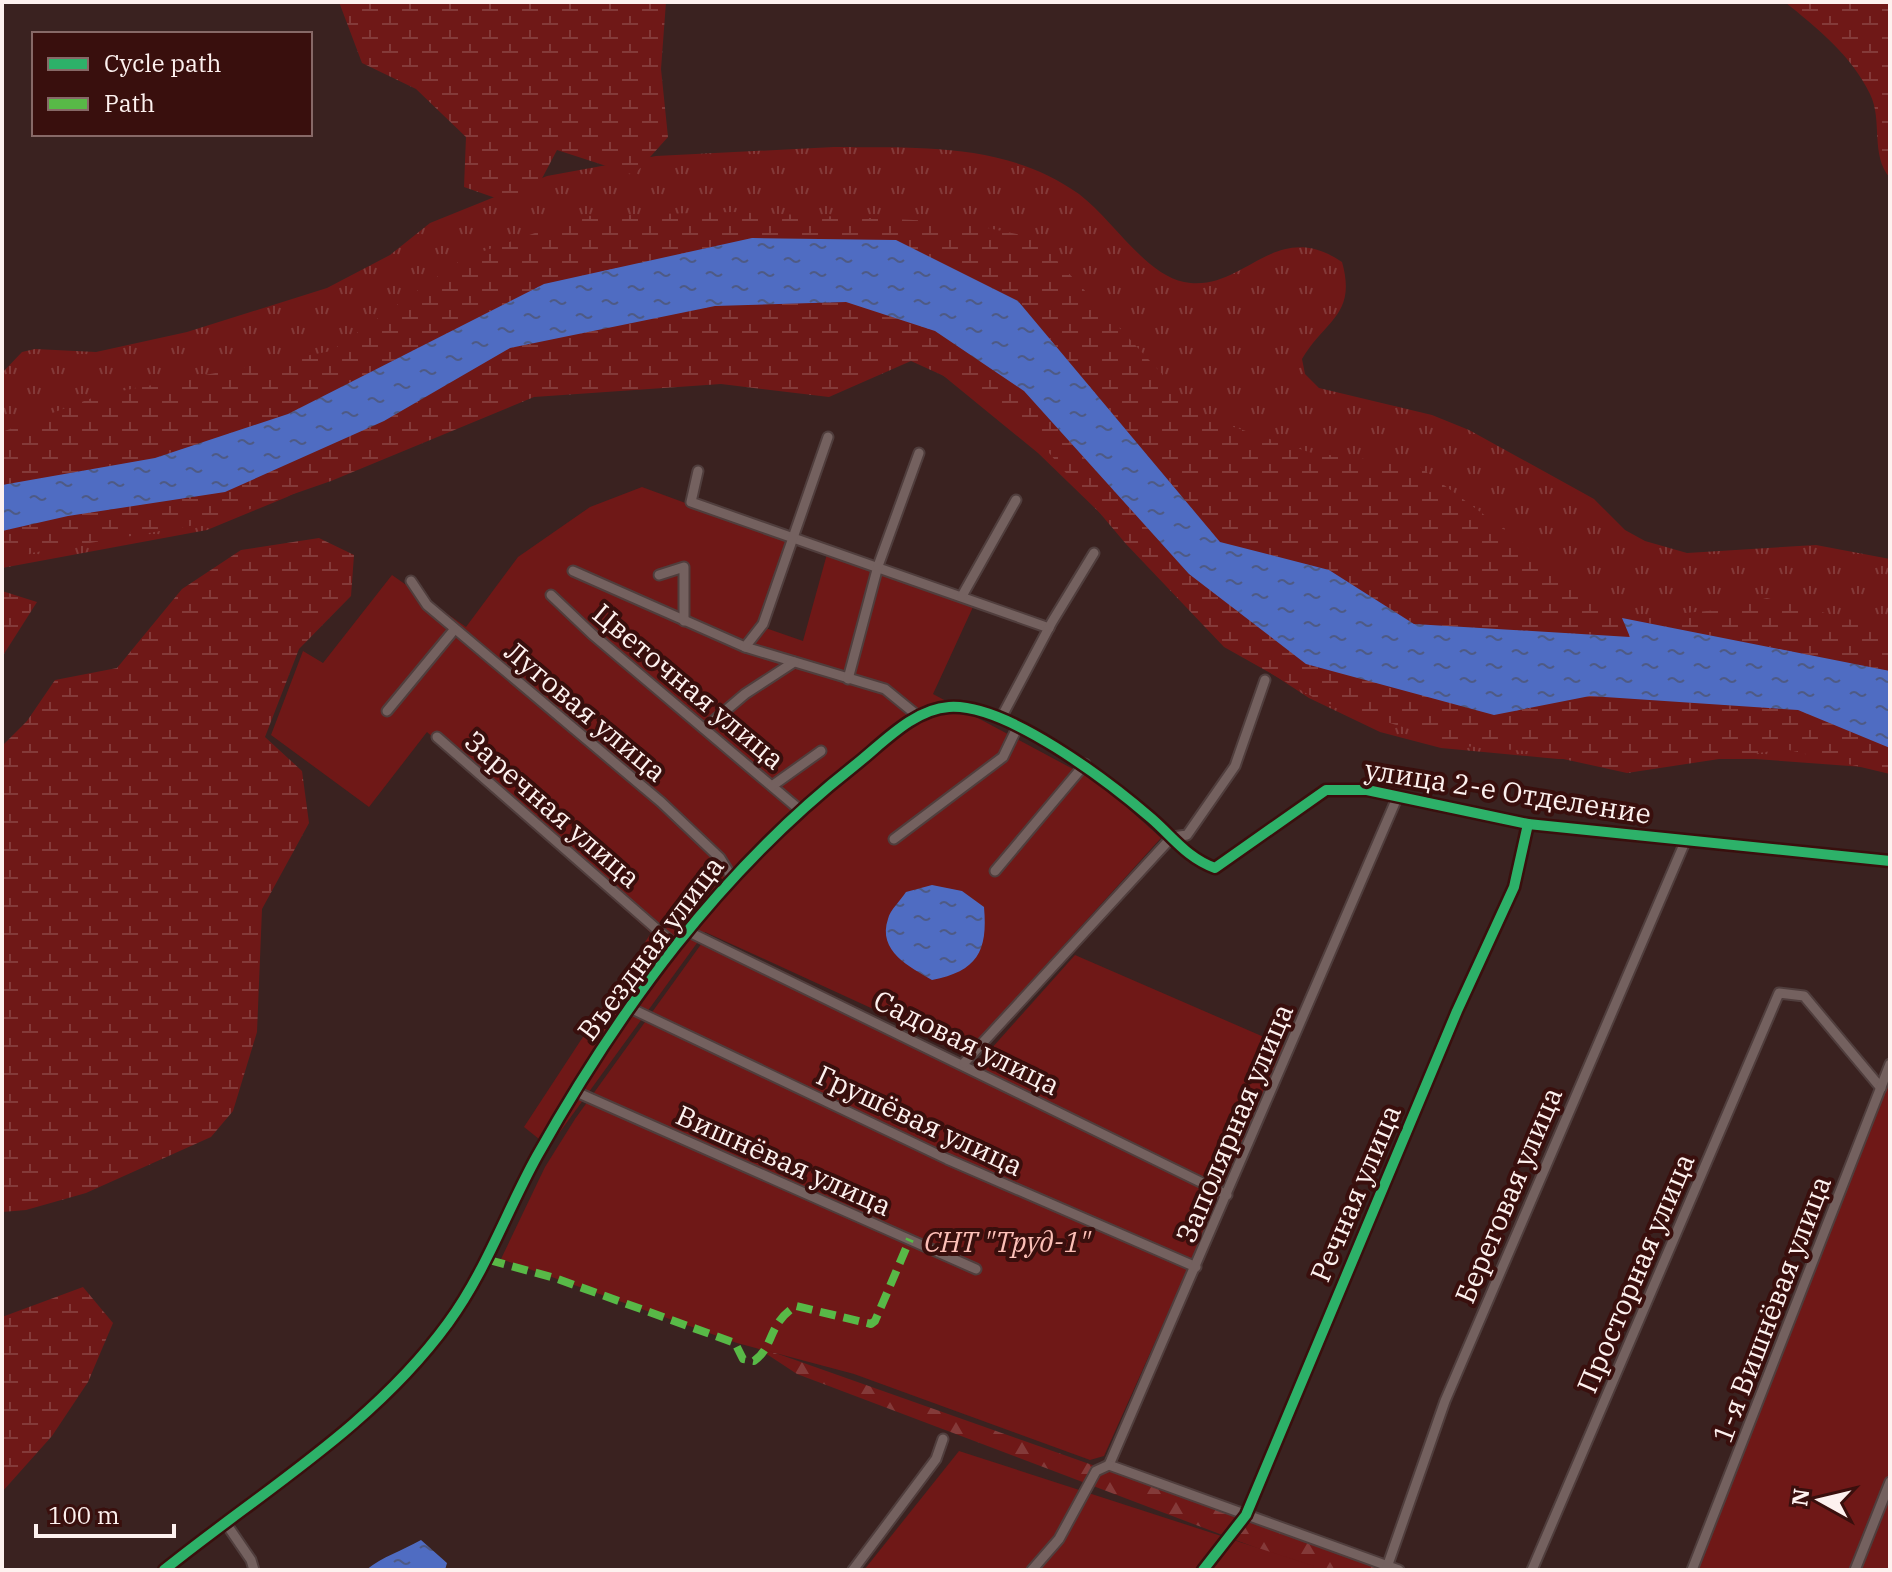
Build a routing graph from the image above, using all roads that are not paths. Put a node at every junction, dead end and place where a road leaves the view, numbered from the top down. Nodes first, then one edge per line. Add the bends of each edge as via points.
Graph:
1 (828, 437) dead end
2 (919, 453) dead end
3 (698, 471) dead end
4 (1016, 500) dead end
5 (793, 537) junction
6 (1094, 553) dead end
7 (878, 566) junction
8 (573, 571) dead end
9 (659, 575) dead end
10 (411, 581) dead end
11 (551, 595) dead end
12 (962, 596) junction
13 (684, 621) junction
14 (1049, 628) junction
15 (454, 630) junction
16 (745, 647) junction
17 (794, 662) junction
18 (848, 679) junction
19 (1265, 680) dead end
20 (387, 711) dead end
21 (918, 716) junction
22 (1001, 718) junction
23 (705, 728) junction
24 (1017, 728) junction
25 (437, 737) dead end
26 (821, 751) dead end
27 (1085, 764) junction
28 (772, 786) junction
29 (1397, 798) junction
30 (800, 810) junction
31 (1528, 824) junction
32 (1172, 837) junction
33 (894, 839) dead end
34 (1685, 842) junction
35 (1890, 861) edge
36 (995, 871) dead end
37 (731, 876) junction
38 (687, 931) junction
39 (676, 946) junction
40 (628, 1007) junction
41 (964, 1063) junction
42 (1890, 1064) edge
43 (1881, 1088) junction
44 (574, 1091) junction
45 (1227, 1195) junction
46 (1196, 1267) junction
47 (976, 1269) dead end
48 (943, 1439) dead end
49 (1109, 1465) junction
50 (1890, 1482) edge
51 (1246, 1515) junction
52 (225, 1522) junction
53 (1386, 1568) edge
54 (164, 1570) edge
55 (254, 1570) edge
56 (853, 1570) edge
57 (1032, 1570) edge
58 (1203, 1570) edge
59 (1399, 1570) edge
60 (1532, 1570) edge
61 (1692, 1570) edge
62 (1855, 1570) edge

1 - 5 street
2 - 7 street
3 - 5 street via 691,502
4 - 12 street
5 - 7 street
5 - 16 street via 763,624
6 - 14 street
7 - 12 street
7 - 18 street
8 - 13 street
9 - 13 street via 684,567
10 - 15 street, Луговая улица
11 - 23 street, Цветочная улица
12 - 14 street
13 - 16 street
14 - 22 street
15 - 20 street
15 - 37 street, Луговая улица via 661,802 720,858
16 - 17 street
17 - 18 street
17 - 23 street
18 - 21 street via 885,689
19 - 32 street via 1235,766 1187,835
21 - 22 street, Въездная улица via 947,706
21 - 30 street, Въездная улица
22 - 24 street, улица 2-е Отделение
23 - 28 street, Цветочная улица
24 - 27 street, улица 2-е Отделение
24 - 33 street via 1003,757
25 - 39 street, Заречная улица
26 - 28 street
27 - 32 street, улица 2-е Отделение
27 - 36 street
28 - 30 street, Цветочная улица
29 - 31 street, улица 2-е Отделение
29 - 32 street, улица 2-е Отделение via 1367,790 1326,790 1215,868 1194,860
29 - 45 street, Заполярная улица
30 - 37 street, Въездная улица
31 - 34 street, улица 2-е Отделение
31 - 51 street, Речная улица via 1514,887
32 - 41 street
34 - 35 street, улица 2-е Отделение
34 - 53 street, Береговая улица via 1445,1401
37 - 38 street, Въездная улица
38 - 39 street, Въездная улица
38 - 41 street, Садовая улица
39 - 40 street, Въездная улица
40 - 44 street, Въездная улица
40 - 46 street, Грушёвая улица via 947,1159
41 - 45 street, Садовая улица
42 - 43 street, 1-я Вишнёвая улица
43 - 60 street, Просторная улица via 1804,996 1779,993
43 - 61 street, 1-я Вишнёвая улица
44 - 47 street, Вишнёвая улица
44 - 52 street, Въездная улица via 534,1161 488,1263 447,1324 372,1411
45 - 46 street, Заполярная улица
46 - 49 street, Заполярная улица
48 - 56 street via 936,1459
49 - 51 street
49 - 57 street, Заполярная улица via 1096,1471 1059,1539
50 - 62 street
51 - 53 street
51 - 58 street, Речная улица
52 - 54 street, Въездная улица
52 - 55 street
53 - 59 street

